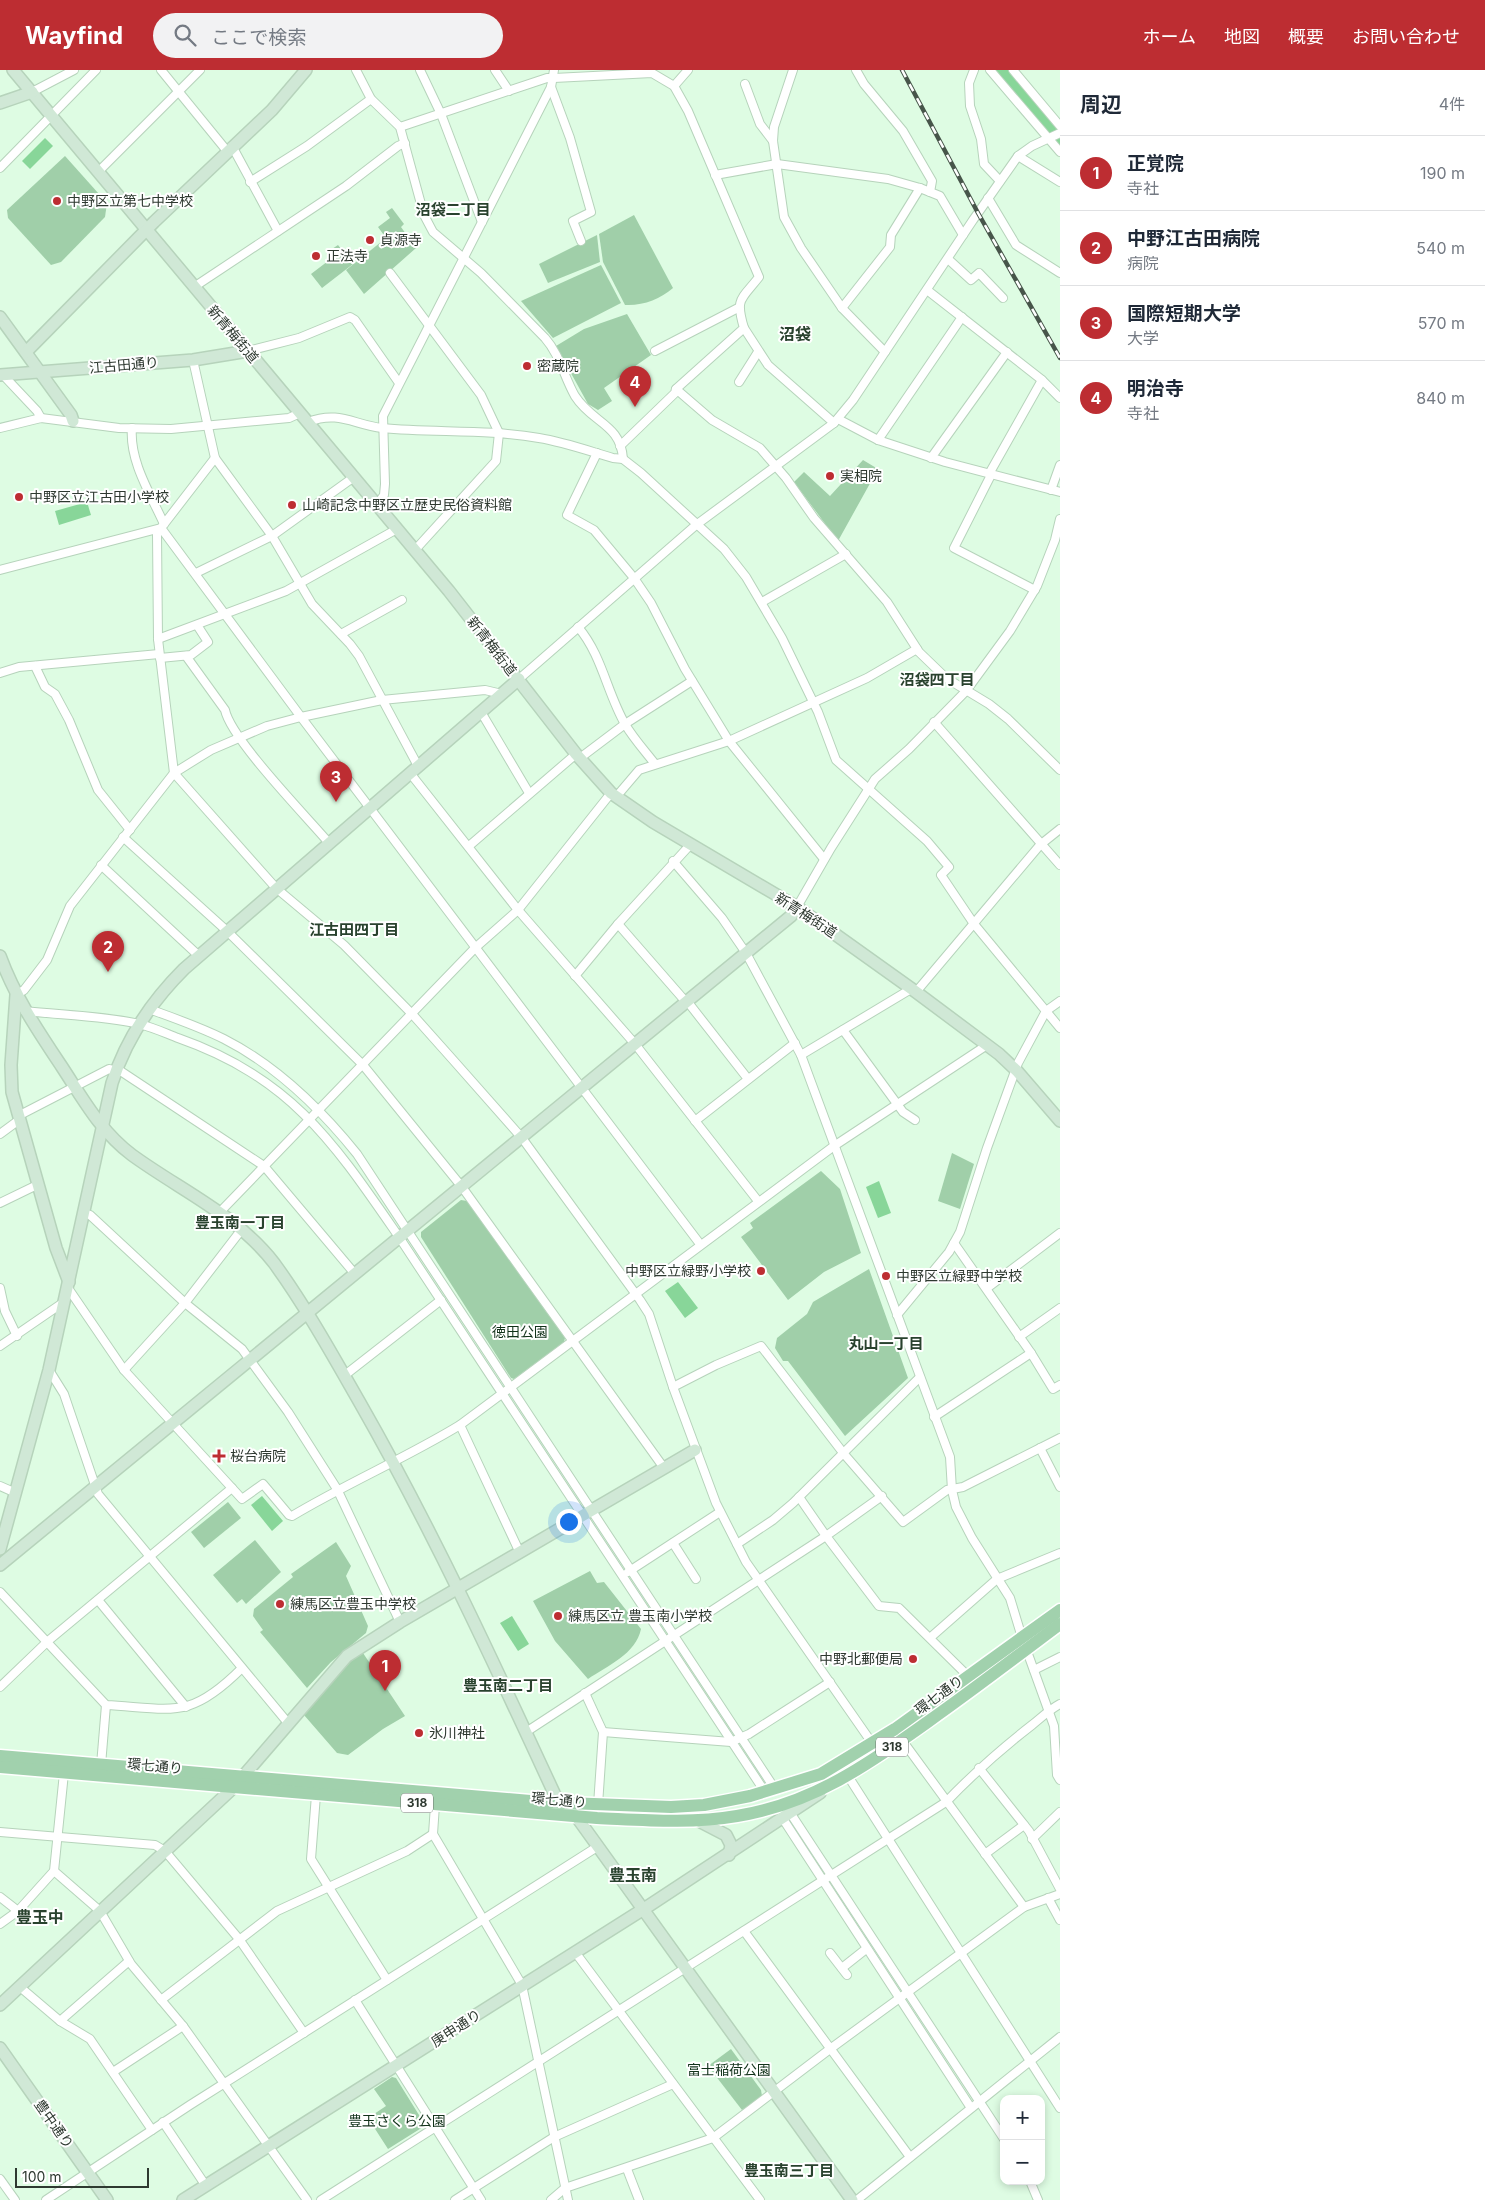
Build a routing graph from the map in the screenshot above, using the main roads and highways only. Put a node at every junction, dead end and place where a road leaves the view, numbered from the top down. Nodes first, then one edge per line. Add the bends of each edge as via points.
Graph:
1 (1060, 1601) edge
2 (1060, 1610) edge
3 (1060, 1624) edge
4 (1060, 1632) edge
5 (972, 1674) junction
6 (952, 1705) junction
7 (0, 1756) edge
8 (0, 1767) edge

1 - 5 main road
2 - 5 main road, 環七通り / 318
3 - 6 main road, 環七通り / 318
4 - 6 main road
5 - 7 main road, 環七通り / 318 via 821,1774 732,1800 671,1807 560,1803
6 - 8 main road, 環七通り / 318 via 829,1787 752,1813 699,1821 576,1816

